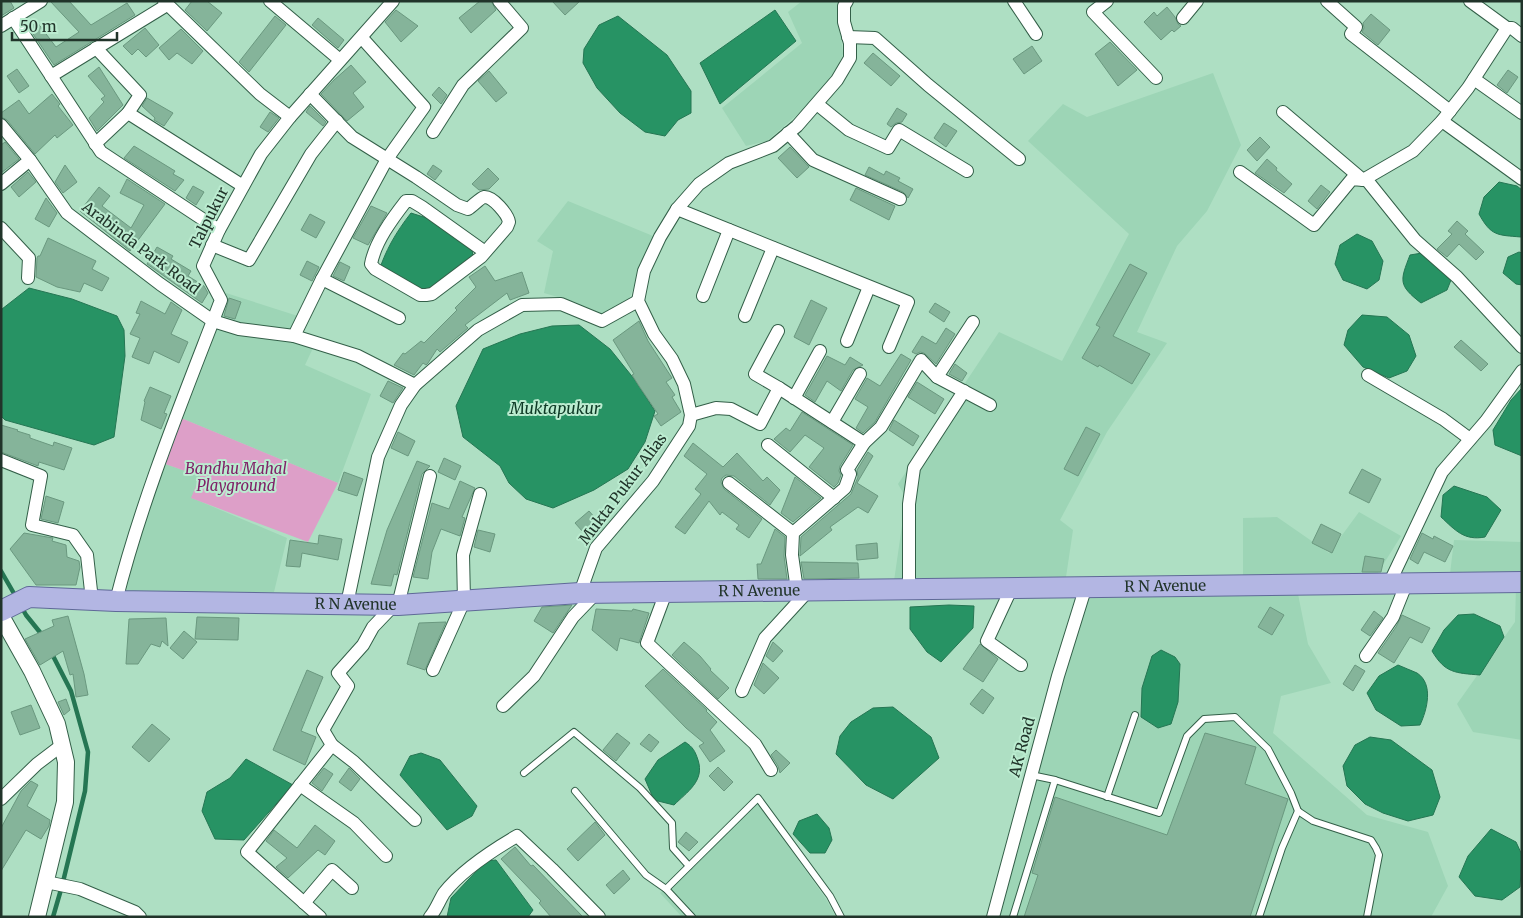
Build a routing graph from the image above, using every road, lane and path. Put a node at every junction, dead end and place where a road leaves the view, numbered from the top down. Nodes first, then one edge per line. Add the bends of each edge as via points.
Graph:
1 (40, 1) edge
2 (270, 1) edge
3 (499, 1) edge
4 (847, 1) edge
5 (1014, 1) edge
6 (1107, 1) edge
7 (1196, 1) edge
8 (1327, 1) edge
9 (1470, 1) edge
10 (392, 2) edge
11 (165, 3) edge
12 (13, 18) junction
13 (1183, 18) dead end
14 (1, 26) edge
15 (1507, 28) junction
16 (1521, 33) edge
17 (1036, 34) dead end
18 (848, 37) junction
19 (362, 38) junction
20 (96, 48) junction
21 (340, 60) junction
22 (50, 76) junction
23 (1156, 78) dead end
24 (1474, 79) junction
25 (310, 94) junction
26 (816, 104) junction
27 (1283, 112) dead end
28 (128, 113) junction
29 (1522, 113) edge
30 (1446, 116) junction
31 (290, 117) junction
32 (336, 121) junction
33 (1, 125) edge
34 (433, 132) dead end
35 (788, 133) junction
36 (95, 144) junction
37 (387, 159) junction
38 (1019, 159) dead end
39 (30, 160) junction
40 (967, 171) dead end
41 (1240, 172) dead end
42 (1365, 179) junction
43 (1522, 179) edge
44 (1, 184) edge
45 (243, 186) junction
46 (900, 199) dead end
47 (677, 209) junction
48 (1, 228) edge
49 (219, 230) junction
50 (730, 230) junction
51 (212, 245) junction
52 (773, 248) junction
53 (485, 252) junction
54 (28, 278) dead end
55 (322, 279) junction
56 (869, 287) junction
57 (703, 296) dead end
58 (638, 300) junction
59 (744, 316) dead end
60 (399, 318) dead end
61 (213, 321) junction
62 (973, 322) dead end
63 (778, 331) dead end
64 (294, 336) junction
65 (847, 341) dead end
66 (889, 347) dead end
67 (1522, 347) edge
68 (820, 351) dead end
69 (1522, 371) edge
70 (860, 374) dead end
71 (1368, 374) dead end
72 (937, 377) junction
73 (416, 385) junction
74 (779, 388) junction
75 (964, 391) junction
76 (794, 398) junction
77 (990, 405) dead end
78 (691, 415) junction
79 (832, 422) junction
80 (1470, 439) junction
81 (864, 442) junction
82 (768, 445) dead end
83 (1, 460) edge
84 (430, 476) dead end
85 (729, 483) dead end
86 (480, 494) dead end
87 (834, 498) junction
88 (793, 532) junction
89 (1398, 582) junction
90 (1522, 582) edge
91 (1086, 586) junction
92 (1012, 588) junction
93 (909, 589) junction
94 (803, 590) junction
95 (666, 592) junction
96 (588, 593) junction
97 (92, 600) junction
98 (116, 601) junction
99 (464, 601) junction
100 (347, 604) junction
101 (396, 605) junction
102 (11, 607) edge
103 (1366, 656) dead end
104 (1021, 665) dead end
105 (433, 670) dead end
106 (742, 691) dead end
107 (503, 706) dead end
108 (1135, 715) dead end
109 (62, 745) junction
110 (332, 745) junction
111 (771, 770) dead end
112 (524, 773) dead end
113 (1031, 775) junction
114 (1055, 780) junction
115 (300, 785) junction
116 (575, 791) dead end
117 (1107, 796) junction
118 (1, 799) edge
119 (1298, 811) junction
120 (415, 820) dead end
121 (386, 856) dead end
122 (689, 866) junction
123 (46, 882) junction
124 (352, 888) dead end
125 (666, 889) junction
126 (304, 903) junction
127 (37, 917) edge
128 (140, 917) edge
129 (320, 917) edge
130 (430, 917) edge
131 (599, 917) edge
132 (692, 917) edge
133 (841, 917) edge
134 (993, 917) edge
135 (1013, 917) edge
136 (1259, 917) edge
137 (1367, 917) edge

1 - 12 street
2 - 21 street
3 - 34 street via 522,28 463,85
4 - 18 street via 844,22
5 - 17 street
6 - 23 street via 1093,12
7 - 13 street
8 - 30 street via 1356,27 1350,34
9 - 15 street
10 - 19 street, Talpukur
11 - 20 street
11 - 31 street via 260,94
12 - 14 street
12 - 22 street
15 - 16 street
15 - 24 street
18 - 26 street via 850,58 837,80
18 - 38 street via 875,38
19 - 21 street, Talpukur
19 - 37 street via 424,107
20 - 22 street
20 - 28 street via 140,95
21 - 25 street, Talpukur
22 - 36 street
24 - 29 street
24 - 30 street
25 - 31 street, Talpukur
25 - 32 street
26 - 35 street
26 - 40 street via 849,130 888,148 899,130
27 - 42 street
28 - 36 street
28 - 45 street
30 - 42 street via 1413,151
30 - 43 street
31 - 45 street, Talpukur via 260,154
32 - 37 street via 352,137
32 - 51 street via 311,154 249,260
33 - 39 street, Arabinda Park Road
35 - 46 street via 814,160
35 - 47 street via 773,146 729,162 699,184
36 - 49 street via 101,152
37 - 53 street via 462,209 468,210 486,197 494,202 508,216 509,222
37 - 55 street
39 - 44 street
39 - 61 street, Arabinda Park Road via 67,213
41 - 42 street via 1314,225 1352,179
42 - 67 street via 1415,240 1457,277
45 - 49 street, Talpukur
47 - 50 street
47 - 58 street via 644,271
48 - 54 street via 29,258
49 - 51 street, Talpukur
50 - 52 street
50 - 57 street
51 - 61 street, Talpukur via 203,266 221,300
52 - 56 street
52 - 59 street
53 - 53 street via 422,207 406,201 381,238 371,264 426,296
55 - 60 street
55 - 64 street
56 - 65 street
56 - 66 street via 908,302
58 - 73 street via 602,321 561,304 522,305 478,330
58 - 78 street via 684,384
61 - 64 street, Arabinda Park Road via 239,329
61 - 98 street, Talpukur via 150,490
62 - 72 street
63 - 74 street via 755,374
64 - 73 street, Arabinda Park Road via 358,356
68 - 76 street
69 - 80 street
70 - 79 street
71 - 80 street
72 - 75 street
72 - 81 street via 920,360 881,427
73 - 100 street via 401,405 378,457
74 - 76 street
74 - 78 street via 760,424 731,409 716,408
75 - 77 street
75 - 93 street via 914,468 909,504
76 - 79 street
78 - 96 street, Mukta Pukur Alias via 689,426 653,481 596,548
79 - 81 street
80 - 89 street via 1442,472
81 - 87 street via 847,470 850,474 845,488
82 - 87 street
83 - 97 street via 41,476 32,525 73,534 87,555
84 - 101 street
85 - 88 street
86 - 99 street via 462,555
87 - 88 street
88 - 94 street via 792,555
89 - 90 main road, R N Avenue
89 - 91 main road, R N Avenue
89 - 103 street via 1393,617
91 - 92 main road, R N Avenue
91 - 113 street, AK Road
92 - 93 main road, R N Avenue
92 - 104 street via 987,641
93 - 94 main road, R N Avenue
94 - 95 main road, R N Avenue
94 - 106 street via 765,638
95 - 96 main road, R N Avenue
95 - 111 street via 647,643 755,744
96 - 99 main road, R N Avenue
96 - 107 street via 534,676
97 - 98 main road, R N Avenue
97 - 102 main road, R N Avenue
98 - 100 main road, R N Avenue
99 - 101 main road, R N Avenue
99 - 105 street
100 - 101 main road, R N Avenue
101 - 110 street via 373,627 363,645 338,673 348,686 323,730
102 - 109 street via 32,671 57,724
108 - 117 lane
109 - 118 street
109 - 123 street via 66,762 65,802
110 - 115 street
110 - 120 street
112 - 122 lane via 574,732 640,788 672,824 673,848
113 - 114 lane
113 - 134 street, AK Road
114 - 117 lane
114 - 135 lane
115 - 121 street via 354,823
115 - 126 street via 247,852
116 - 125 lane via 646,875
117 - 119 lane via 1159,813 1187,736 1204,719 1235,718 1268,749
119 - 136 lane
119 - 137 lane via 1313,821 1371,840 1379,855
122 - 125 lane
122 - 133 lane via 758,798 830,896
123 - 127 street
123 - 128 street via 80,889
124 - 126 street via 332,870
125 - 132 lane
126 - 129 street
130 - 131 street via 445,893 473,865 517,836

